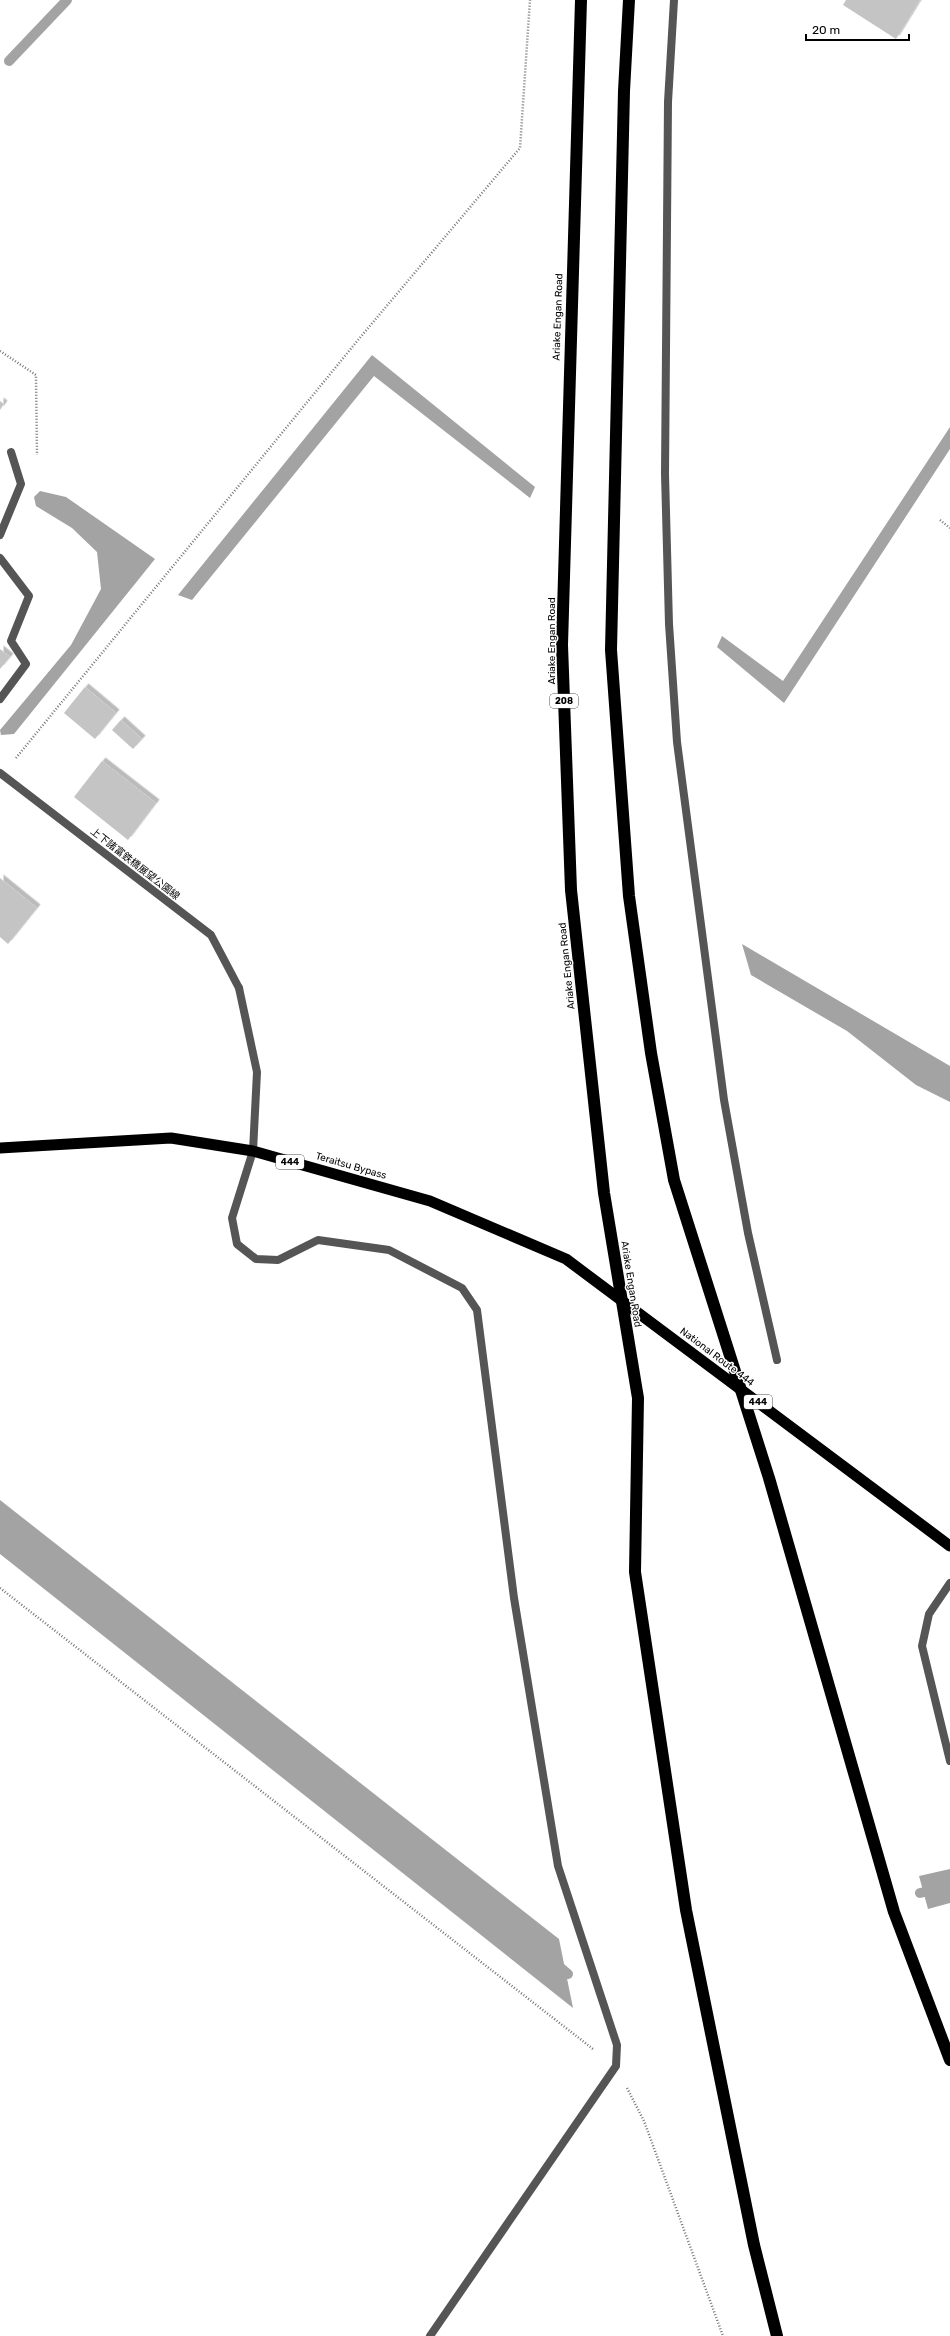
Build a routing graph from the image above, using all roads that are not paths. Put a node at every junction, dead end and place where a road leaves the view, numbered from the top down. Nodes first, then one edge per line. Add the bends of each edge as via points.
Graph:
1 (581, 0) edge
2 (629, 0) edge
3 (674, 0) edge
4 (11, 452) dead end
5 (0, 534) edge
6 (0, 558) edge
7 (0, 699) edge
8 (1, 776) edge
9 (0, 1148) edge
10 (253, 1151) junction
11 (566, 1259) joint
12 (777, 1360) dead end
13 (950, 1546) edge
14 (950, 1583) edge
15 (950, 1761) edge
16 (950, 2060) edge
17 (430, 2336) edge
18 (777, 2336) edge

1 - 18 highway, Ariake Engan Road / 208 via 562,645 571,890 604,1193 638,1398 635,1572 686,1910 754,2245
2 - 16 highway via 624,91 611,650 629,896 652,1053 674,1180 769,1478 894,1912
3 - 12 street via 668,102 666,474 669,624 677,742 724,1100 748,1233
4 - 5 street via 21,484
6 - 7 street via 29,596 11,641 26,664
8 - 10 street, 上下諸富鉄橋展望公園線 via 211,935 239,988 257,1072
9 - 10 highway, Teraitsu Bypass / 444 via 171,1138
10 - 11 highway, Teraitsu Bypass / 444 via 430,1201
10 - 17 street, 上下諸富鉄橋展望公園線 via 232,1218 237,1244 256,1259 278,1260 318,1240 388,1250 462,1288 477,1310 514,1598 558,1866 617,2045 616,2066
11 - 13 highway, National Route 444 / 444
14 - 15 street via 929,1614 922,1646

